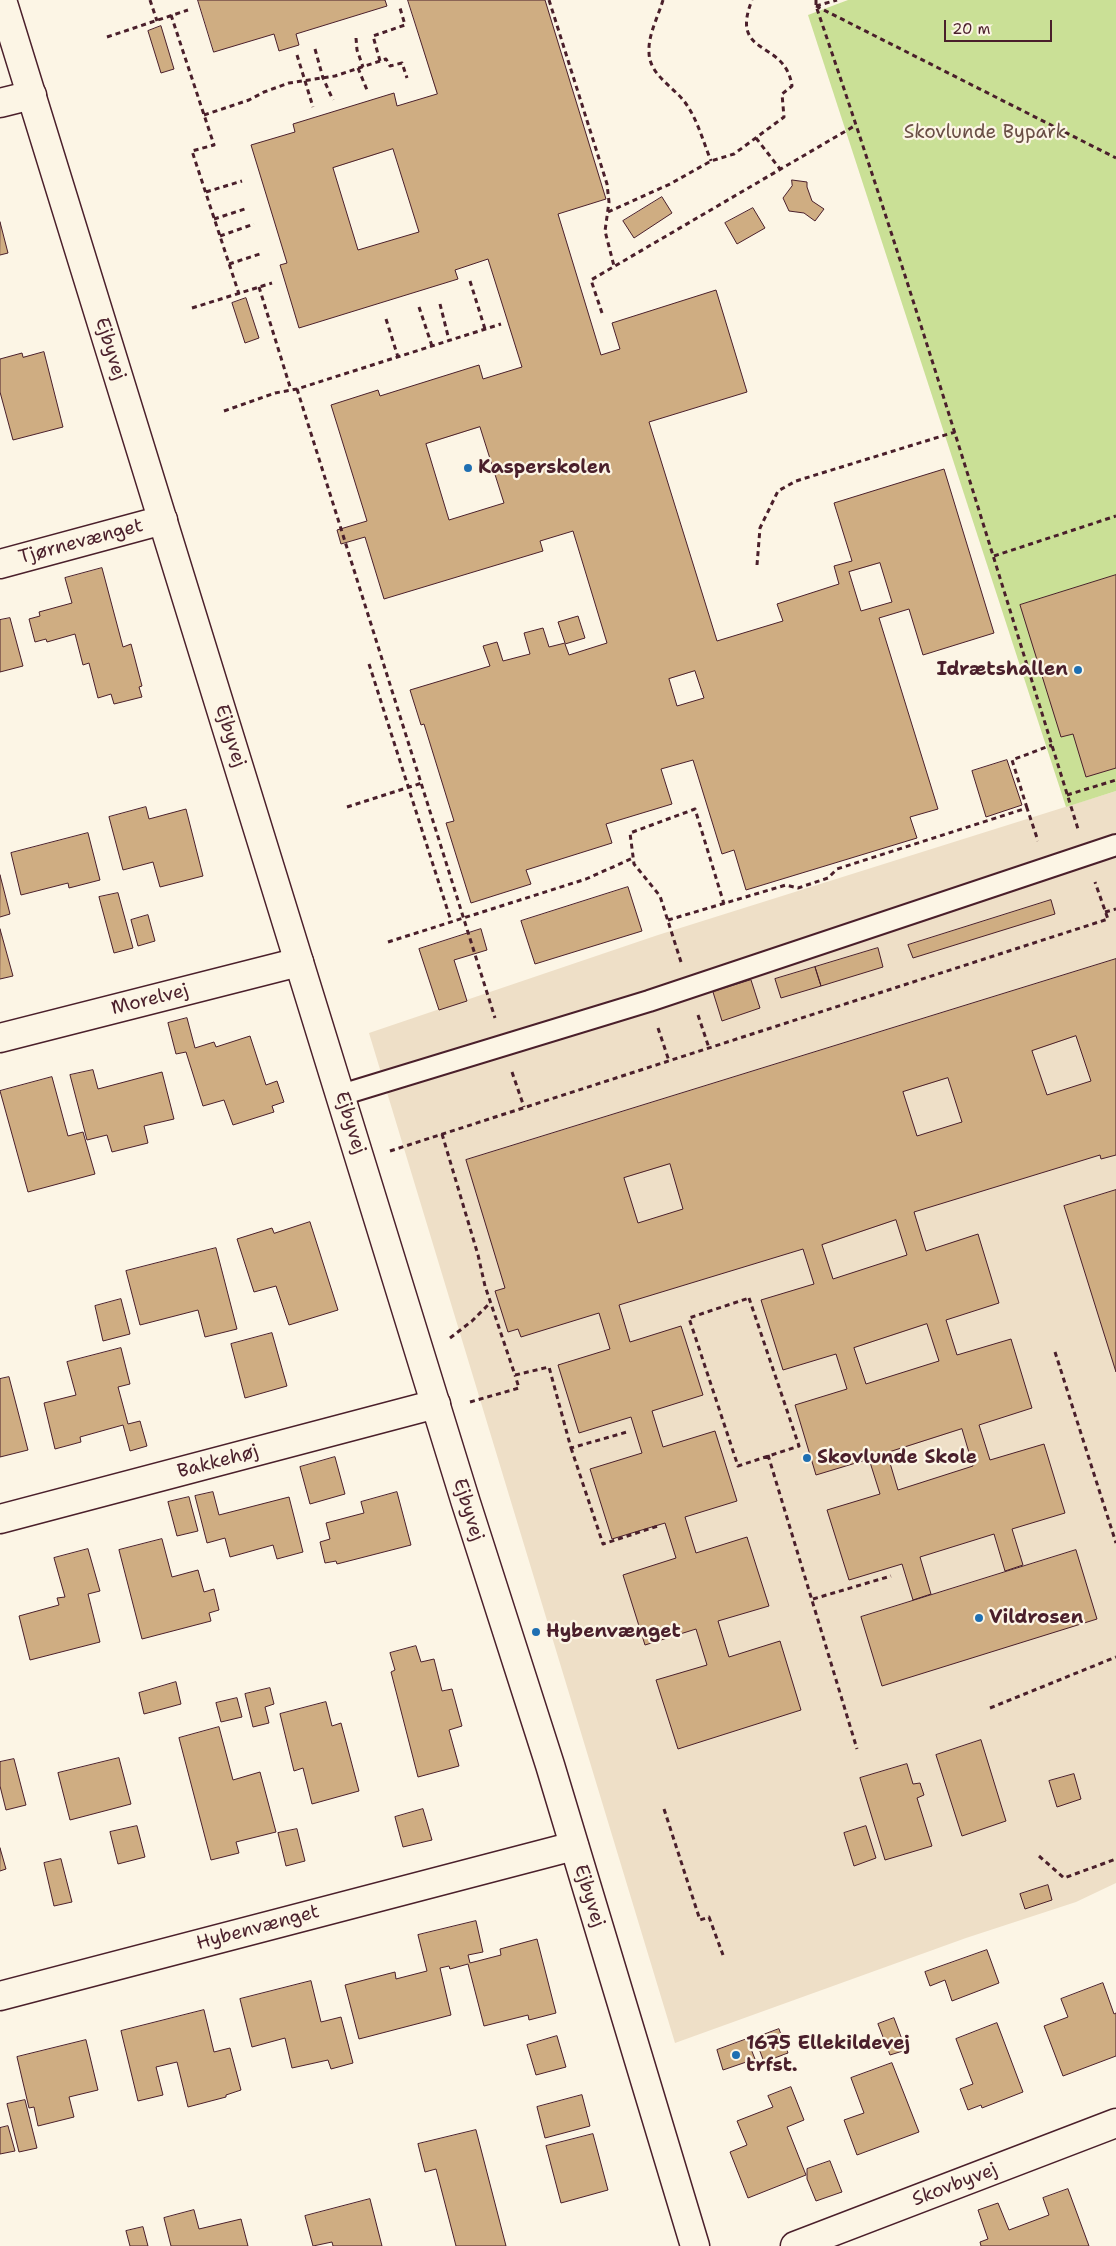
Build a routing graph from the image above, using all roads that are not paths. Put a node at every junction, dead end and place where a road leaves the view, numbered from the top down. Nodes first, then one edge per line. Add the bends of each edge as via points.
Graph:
1 (2, 0) edge
2 (32, 95) junction
3 (0, 103) edge
4 (163, 520) junction
5 (0, 564) edge
6 (1116, 845) edge
7 (299, 962) junction
8 (0, 1038) edge
9 (341, 1095) junction
10 (436, 1404) junction
11 (0, 1519) edge
12 (574, 1846) junction
13 (0, 1996) edge
14 (1116, 2124) edge
15 (695, 2246) edge
16 (795, 2246) edge

1 - 2 street, Ejbyvej
2 - 3 street
2 - 4 street, Ejbyvej
4 - 5 street, Tjørnevænget
4 - 7 street, Ejbyvej
6 - 9 lane via 689,988
7 - 8 street, Morelvej
7 - 9 street, Ejbyvej
9 - 10 street, Ejbyvej
10 - 11 street, Bakkehøj
10 - 12 street, Ejbyvej
12 - 13 street, Hybenvænget
12 - 15 street, Ejbyvej
14 - 16 street, Skovbyvej

